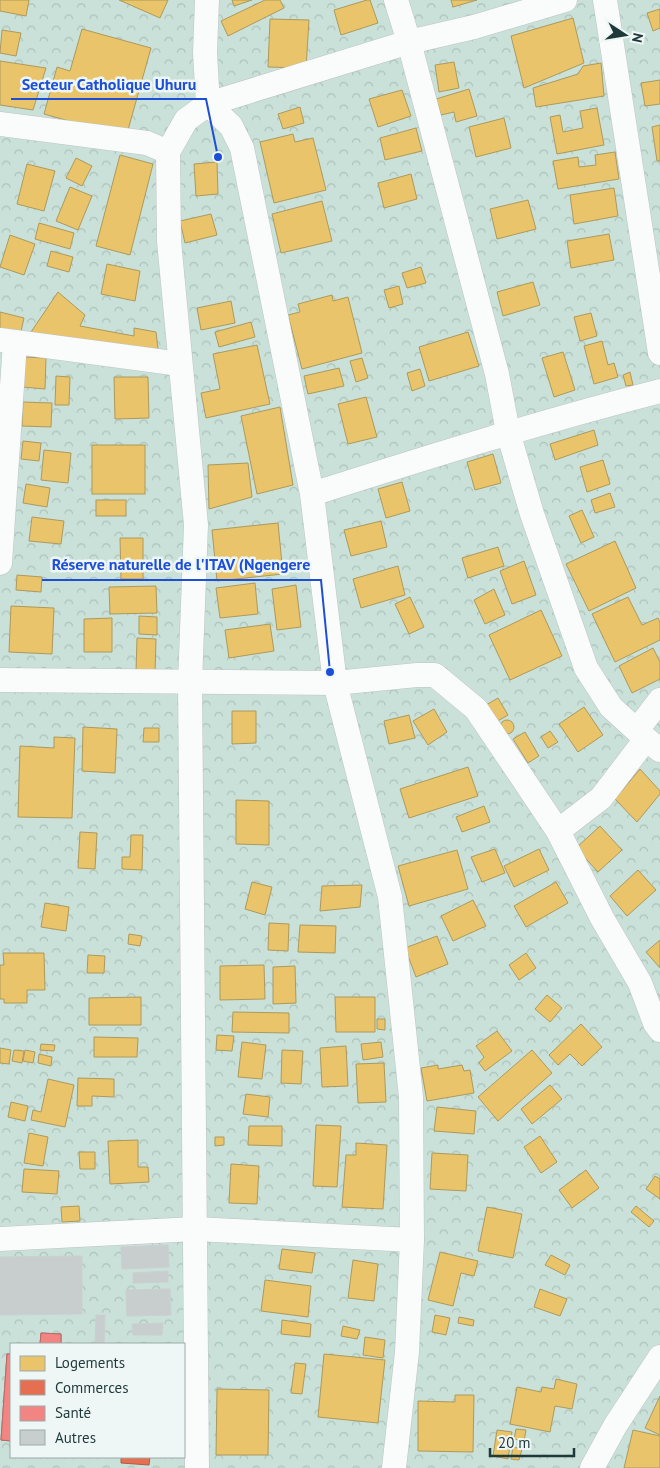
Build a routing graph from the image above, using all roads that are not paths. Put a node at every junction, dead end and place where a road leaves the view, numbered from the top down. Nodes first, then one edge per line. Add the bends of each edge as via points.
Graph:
1 (207, 0) edge
2 (396, 0) edge
3 (565, 0) edge
4 (605, 0) edge
5 (409, 42) junction
6 (208, 104) junction
7 (0, 124) edge
8 (168, 152) junction
9 (8, 341) edge
10 (660, 353) edge
11 (180, 364) junction
12 (660, 391) edge
13 (508, 432) junction
14 (312, 494) junction
15 (0, 563) edge
16 (0, 680) edge
17 (190, 682) junction
18 (334, 683) junction
19 (660, 700) edge
20 (648, 739) edge
21 (558, 831) junction
22 (660, 1030) edge
23 (195, 1229) junction
24 (0, 1239) edge
25 (412, 1240) junction
26 (660, 1358) edge
27 (196, 1468) edge
28 (394, 1468) edge
29 (592, 1468) edge

1 - 6 street via 205,53
2 - 5 street
3 - 5 street
4 - 10 street
5 - 6 street
5 - 13 street via 497,374
6 - 8 street via 186,120
6 - 14 street via 231,126 242,148
7 - 8 street via 147,143
8 - 11 street via 169,241
9 - 11 street
9 - 15 street
11 - 17 street via 196,525
12 - 13 street
13 - 14 street
13 - 20 street via 532,514 586,668 611,706
14 - 18 street
16 - 17 street
17 - 18 street
17 - 23 street
18 - 21 street via 435,675 476,709
18 - 25 street via 390,897 411,1096
19 - 20 street
20 - 21 street via 602,798
21 - 22 street via 602,918 640,983
23 - 24 street
23 - 25 street
23 - 27 street
25 - 28 street via 407,1352
26 - 29 street via 615,1426

